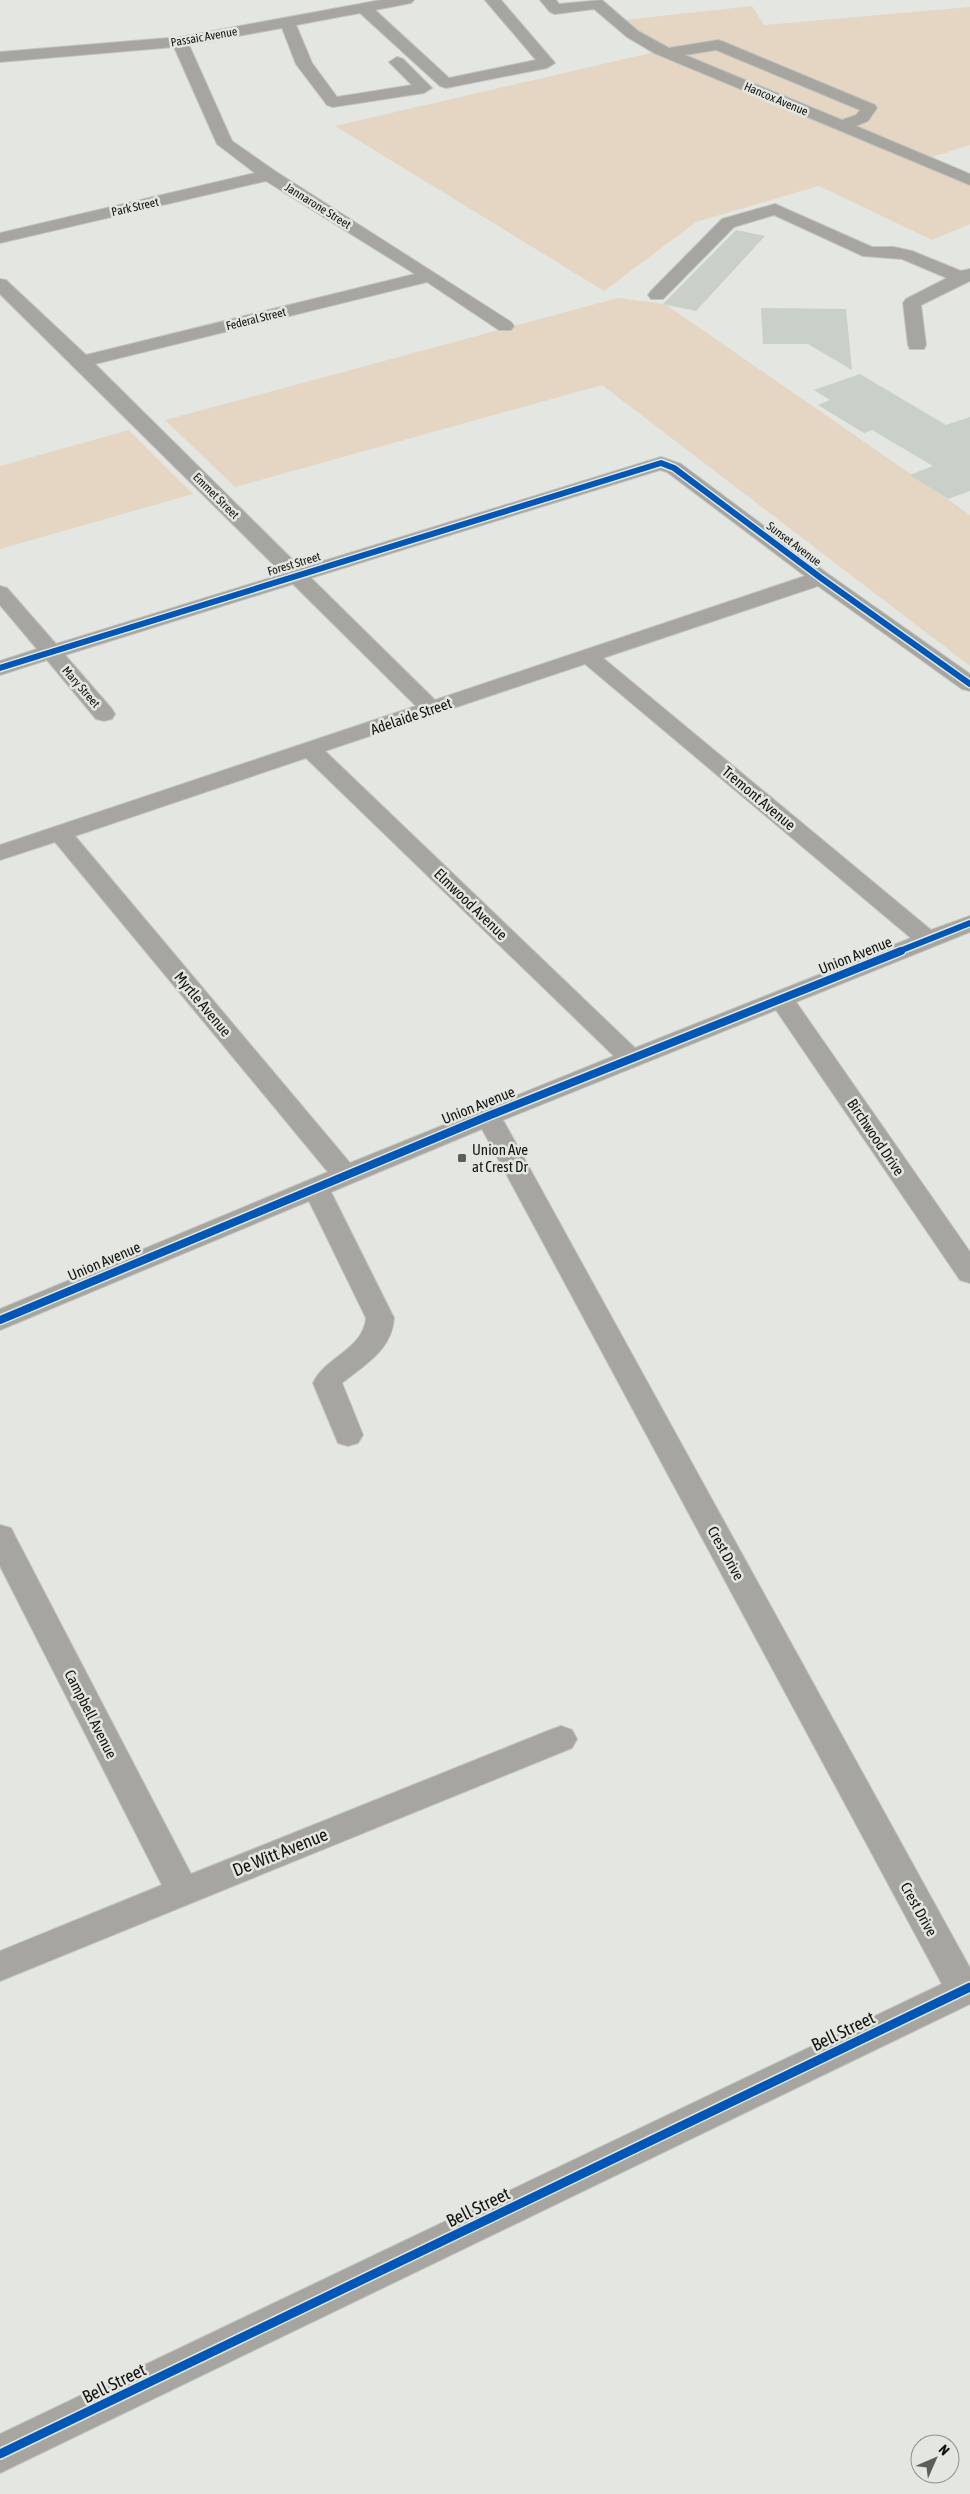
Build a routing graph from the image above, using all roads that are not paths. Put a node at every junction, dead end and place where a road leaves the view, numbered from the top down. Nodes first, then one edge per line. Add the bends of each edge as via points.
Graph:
1 (406, 0) edge
2 (492, 0) edge
3 (595, 2) edge
4 (551, 4) edge
5 (290, 5) dead end
6 (363, 8) junction
7 (347, 11) junction
8 (294, 21) junction
9 (180, 42) junction
10 (667, 53) junction
11 (0, 57) edge
12 (842, 126) junction
13 (269, 175) junction
14 (970, 180) edge
15 (0, 238) edge
16 (430, 276) junction
17 (965, 276) edge
18 (0, 284) edge
19 (657, 295) dead end
20 (505, 326) dead end
21 (917, 345) dead end
22 (82, 362) junction
23 (594, 482) joint
24 (295, 575) junction
25 (821, 578) junction
26 (0, 592) edge
27 (52, 652) junction
28 (589, 657) junction
29 (0, 668) edge
30 (970, 684) edge
31 (431, 709) junction
32 (104, 714) dead end
33 (311, 750) junction
34 (61, 834) junction
35 (0, 853) edge
36 (970, 923) edge
37 (928, 940) junction
38 (782, 1000) junction
39 (632, 1058) junction
40 (488, 1116) junction
41 (345, 1175) junction
42 (315, 1188) junction
43 (970, 1274) edge
44 (0, 1320) edge
45 (348, 1436) dead end
46 (0, 1536) edge
47 (561, 1739) dead end
48 (183, 1892) junction
49 (0, 1966) edge
50 (967, 1988) edge
51 (0, 2454) edge

1 - 6 street, Passaic Avenue
2 - 6 street via 547,63 446,83
3 - 4 street
3 - 10 street, Hancox Avenue via 636,38
5 - 8 street
6 - 7 street, Passaic Avenue
7 - 8 street, Passaic Avenue
7 - 8 street via 424,88 334,102 304,64
8 - 9 street, Passaic Avenue
9 - 11 street, Passaic Avenue
9 - 13 street, Jannarone Street via 225,144
10 - 12 street, Hancox Avenue
10 - 12 street via 718,45 869,108 862,118
12 - 14 street, Hancox Avenue
13 - 15 street, Park Street
13 - 16 street, Jannarone Street
16 - 20 street, Jannarone Street
16 - 22 street, Federal Street
17 - 19 street via 907,254 869,252 775,209 728,223
17 - 21 street via 912,303
18 - 22 street, Emmet Street
22 - 24 street, Emmet Street
23 - 24 street, Forest Street
23 - 25 street, Sunset Avenue via 660,463 674,468
24 - 27 street, Forest Street
24 - 31 street, Emmet Street
25 - 28 street, Adelaide Street
25 - 30 street, Sunset Avenue
26 - 27 street, Mary Street
27 - 29 street, Forest Street
27 - 32 street, Mary Street
28 - 31 street, Adelaide Street
28 - 37 street, Tremont Avenue
31 - 33 street, Adelaide Street
33 - 34 street, Adelaide Street
33 - 39 street, Elmwood Avenue
34 - 35 street, Adelaide Street
34 - 41 street, Myrtle Avenue
36 - 37 street, Union Avenue
37 - 38 street, Union Avenue
38 - 39 street, Union Avenue
38 - 43 street, Birchwood Drive
39 - 40 street, Union Avenue
40 - 41 street, Union Avenue
40 - 50 street, Crest Drive
41 - 42 street, Union Avenue
42 - 44 street, Union Avenue
42 - 45 street via 380,1318 380,1329 374,1340 327,1383
46 - 48 street, Campbell Avenue
47 - 48 street, De Witt Avenue
48 - 49 street, De Witt Avenue
50 - 51 street, Bell Street

